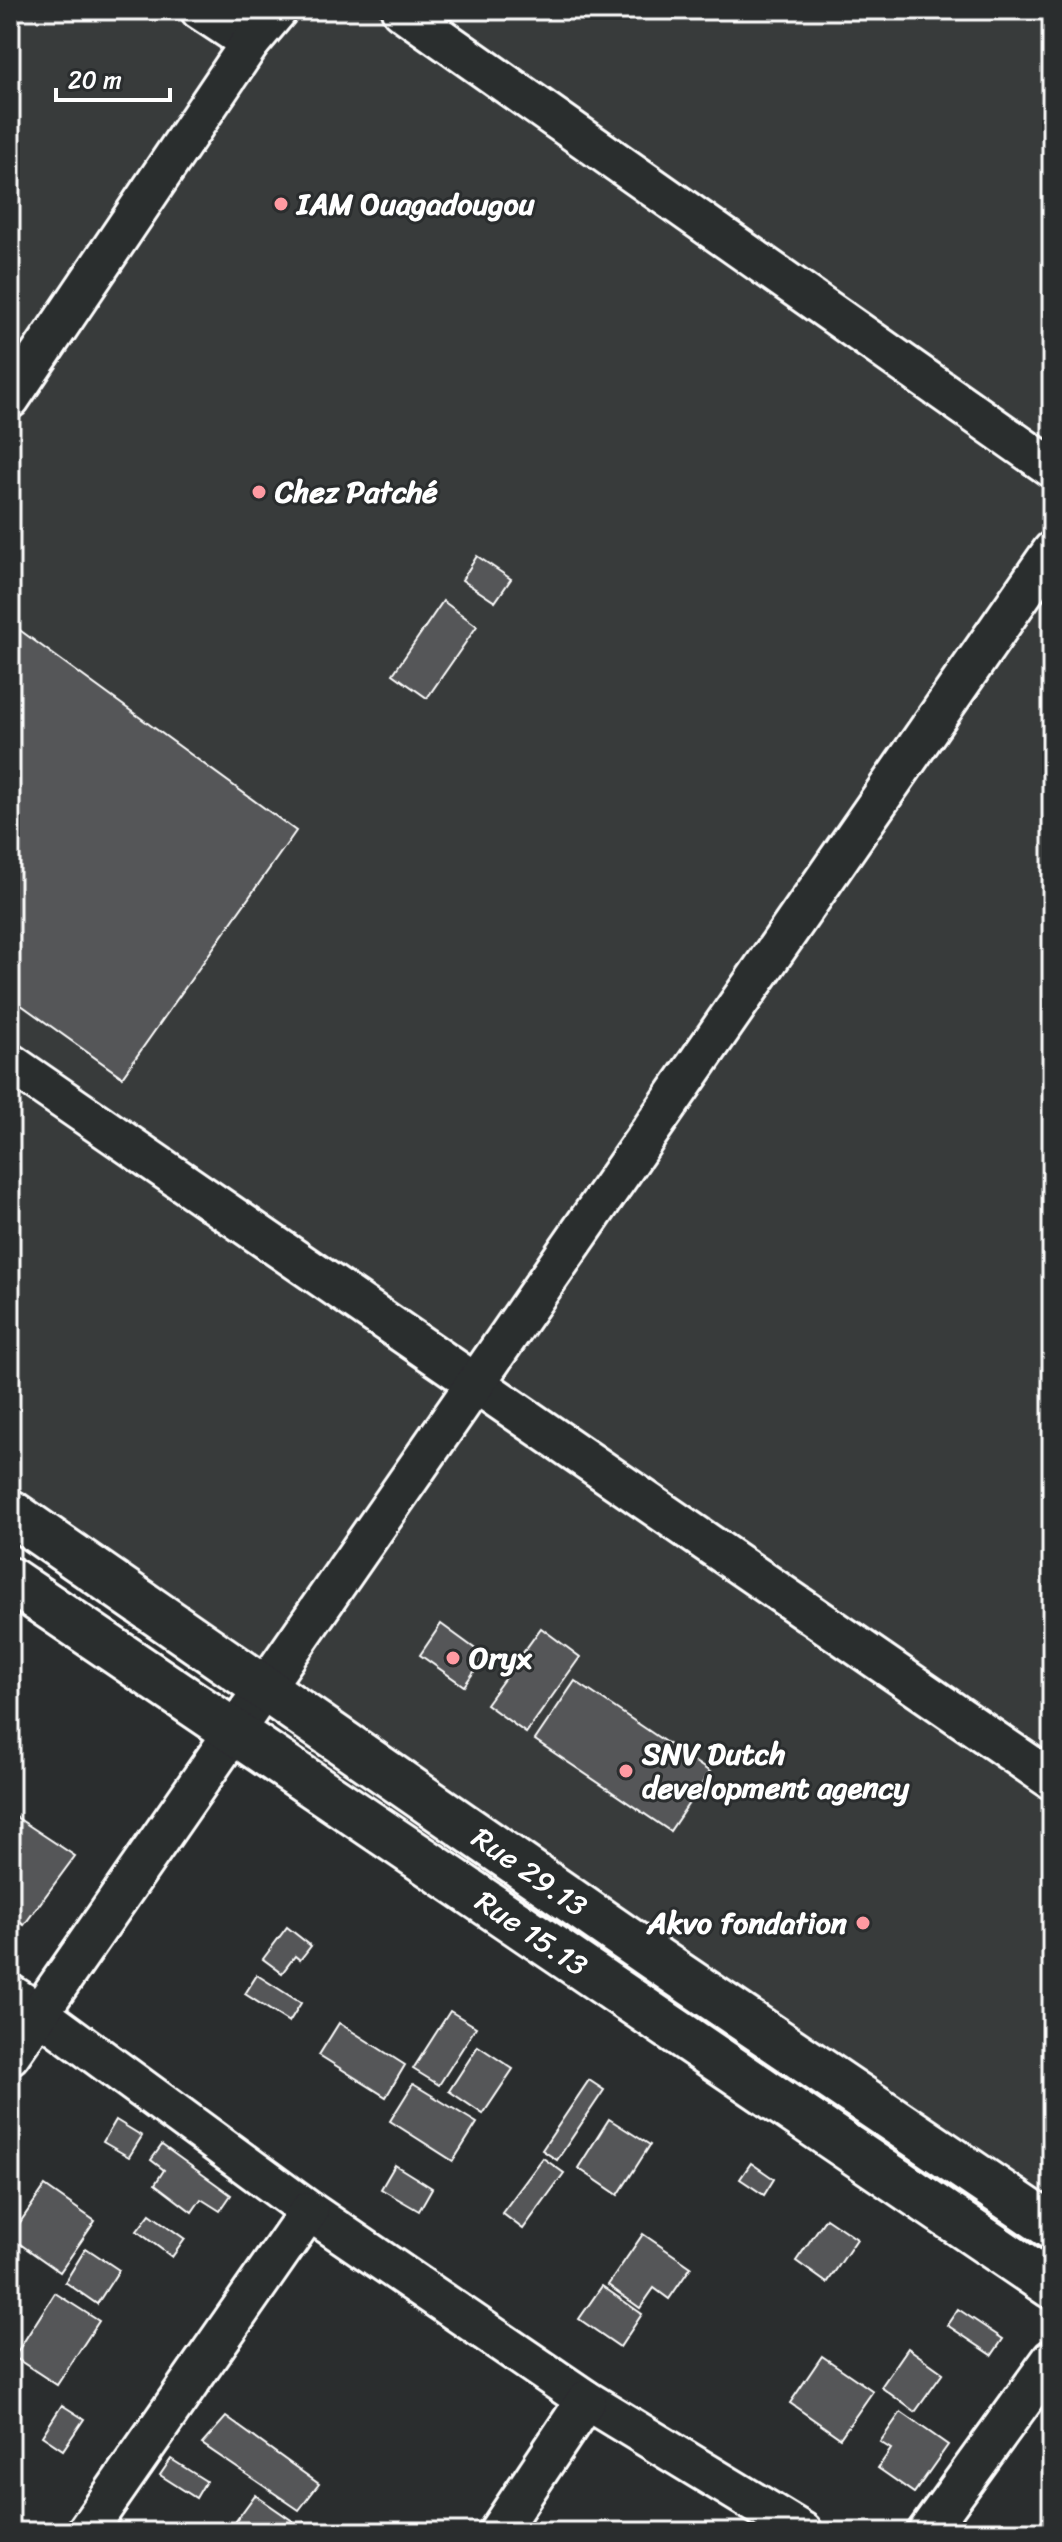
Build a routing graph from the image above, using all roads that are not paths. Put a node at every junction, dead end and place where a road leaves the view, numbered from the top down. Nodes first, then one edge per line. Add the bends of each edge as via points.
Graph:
1 (200, 10) edge
2 (278, 10) edge
3 (401, 10) edge
4 (250, 43) junction
5 (10, 399) edge
6 (1052, 468) edge
7 (1052, 551) edge
8 (10, 1063) edge
9 (474, 1382) junction
10 (10, 1512) edge
11 (10, 1580) edge
12 (265, 1690) junction
13 (234, 1732) junction
14 (1052, 1780) edge
15 (25, 2003) edge
16 (10, 2055) edge
17 (309, 2211) junction
18 (1052, 2227) edge
19 (1052, 2286) edge
20 (1052, 2359) edge
21 (586, 2400) junction
22 (86, 2532) edge
23 (498, 2532) edge
24 (803, 2532) edge
25 (927, 2532) edge

1 - 4 street
2 - 4 street
3 - 6 street
4 - 5 street
7 - 9 street
8 - 9 street
9 - 12 street
9 - 14 street
10 - 12 main road, Rue 29.13
11 - 13 main road, Rue 15.13
12 - 13 street
12 - 18 main road, Rue 29.13
13 - 15 street
13 - 19 main road, Rue 15.13
15 - 16 street
15 - 17 street
17 - 21 street
17 - 22 street
20 - 25 street
21 - 23 street
21 - 24 street

